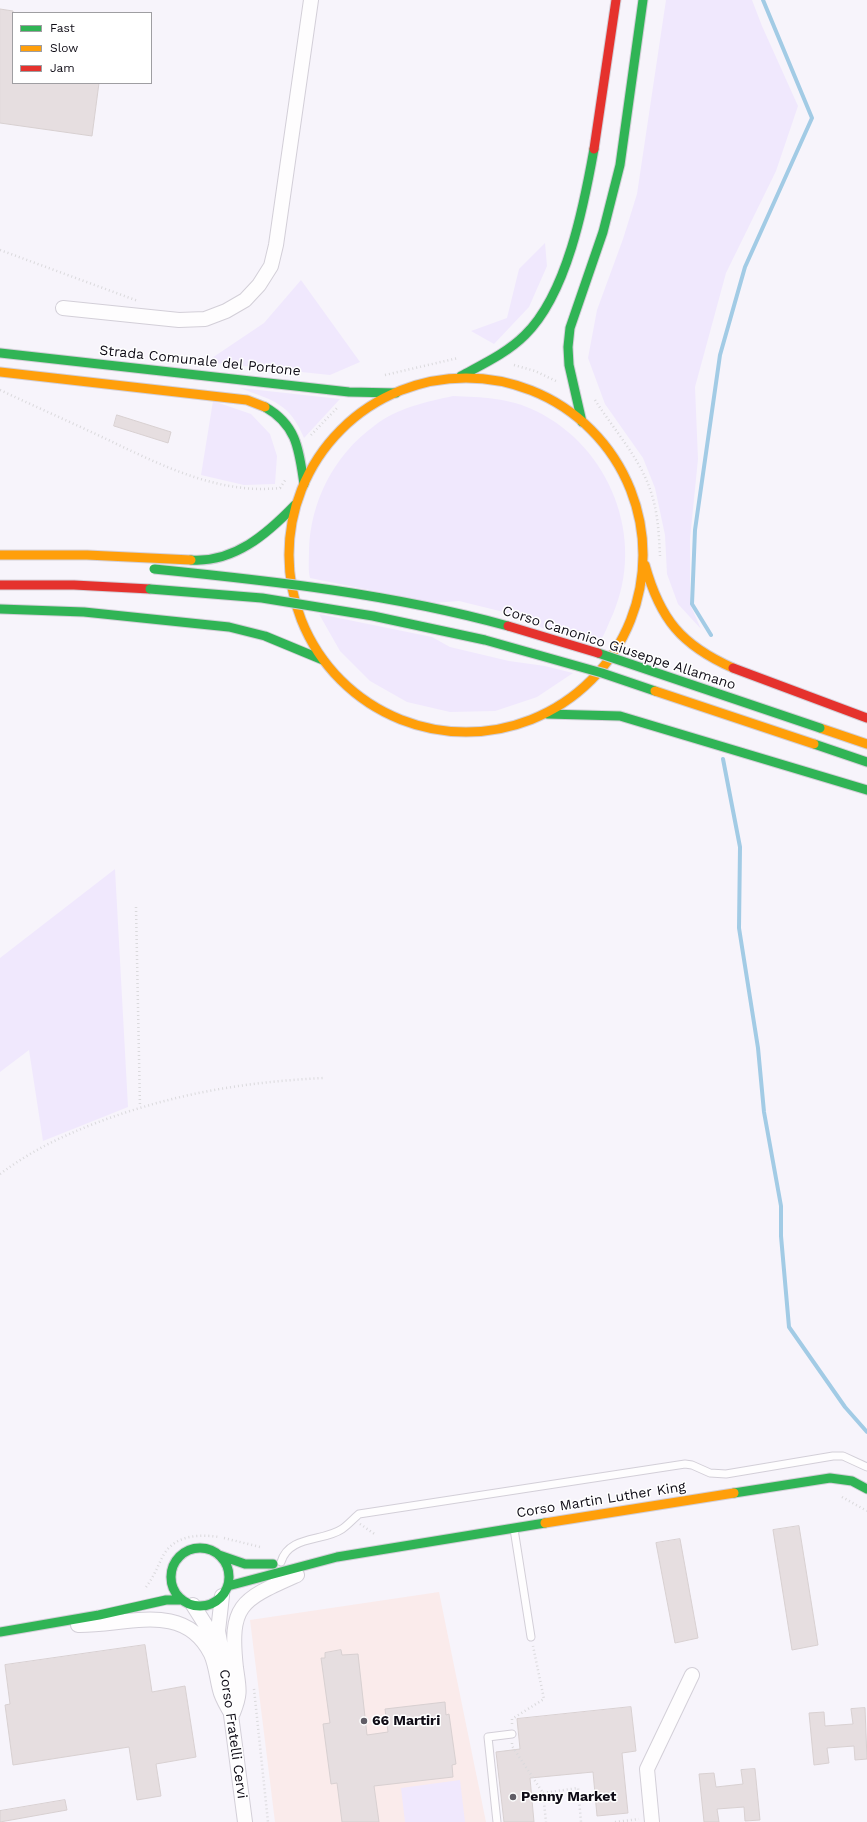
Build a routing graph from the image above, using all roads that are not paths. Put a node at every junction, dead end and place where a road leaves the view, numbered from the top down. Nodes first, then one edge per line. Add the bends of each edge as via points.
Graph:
1 (311, 0) edge
2 (616, 0) edge
3 (643, 0) edge
4 (63, 308) dead end
5 (0, 353) edge
6 (0, 372) edge
7 (460, 377) junction
8 (398, 393) junction
9 (582, 422) junction
10 (304, 484) junction
11 (296, 504) junction
12 (641, 551) junction
13 (0, 555) edge
14 (150, 569) dead end
15 (0, 585) edge
16 (0, 609) edge
17 (323, 660) junction
18 (545, 714) junction
19 (867, 718) edge
20 (867, 744) edge
21 (867, 762) edge
22 (867, 790) edge
23 (867, 1467) edge
24 (728, 1484) junction
25 (867, 1489) edge
26 (514, 1528) junction
27 (219, 1555) junction
28 (336, 1557) junction
29 (281, 1562) junction
30 (171, 1575) junction
31 (225, 1591) junction
32 (188, 1602) junction
33 (121, 1611) junction
34 (50, 1624) junction
35 (0, 1632) edge
36 (531, 1637) road end
37 (220, 1647) junction
38 (692, 1675) dead end
39 (232, 1715) junction
40 (512, 1734) road end
41 (652, 1820) edge
42 (245, 1822) edge
43 (497, 1822) edge

1 - 4 street via 276,245 271,266 259,285 245,300 205,319 179,320
2 - 7 street via 589,179 562,274 542,313 516,344
3 - 9 street via 618,172 603,232 570,328 569,365
5 - 8 street, Strada Comunale del Portone via 349,392
6 - 10 street via 247,400 259,404 279,415 293,433 298,444
7 - 8 street via 432,381
7 - 9 street via 502,380 533,390 562,406
8 - 10 street via 364,410 336,434 316,461
9 - 12 street via 599,438 625,480 635,505
10 - 11 street
11 - 13 street via 276,526 255,542 234,554 220,558 202,561 87,554
11 - 17 street via 291,522 288,581 296,610 307,635
12 - 18 street via 636,598 630,620 613,656 604,670 575,698
12 - 19 street, Corso Canonico Giuseppe Allamano via 653,592 665,617 673,629 696,650
14 - 20 street, Corso Canonico Giuseppe Allamano, bridge via 263,580 373,596 487,621 608,656
15 - 21 street, Corso Canonico Giuseppe Allamano, bridge via 74,585 262,598 372,616 484,640 602,673
16 - 17 street via 84,612 251,630
17 - 18 street via 358,694 384,711 411,723 447,730 482,731
18 - 22 street via 620,716
23 - 24 lane via 843,1456 833,1456
24 - 25 street, Corso Martin Luther King via 833,1477 849,1480
24 - 26 street, Corso Martin Luther King
24 - 29 lane via 710,1473 685,1464 359,1514 342,1529 289,1548
26 - 28 street, Corso Martin Luther King
26 - 36 lane
27 - 29 street, Corso Martin Luther King via 250,1566
27 - 30 street via 206,1549 192,1549 179,1558
27 - 31 street via 226,1563 229,1575
28 - 29 street, Corso Martin Luther King
28 - 31 street, Corso Martin Luther King
28 - 39 street via 257,1594 240,1610 235,1621 234,1633 240,1695
30 - 32 street via 172,1584
30 - 33 street via 152,1598
31 - 32 street via 213,1602 201,1606
31 - 37 street, Corso Fratelli Cervi via 218,1631
32 - 33 street via 166,1600
32 - 37 street, Corso Fratelli Cervi
33 - 34 street
34 - 35 street
34 - 39 street via 98,1626 151,1619 180,1624 192,1630 212,1656 220,1692
37 - 39 street, Corso Fratelli Cervi
38 - 41 street via 647,1769
39 - 42 street, Corso Fratelli Cervi
40 - 43 lane via 488,1737

